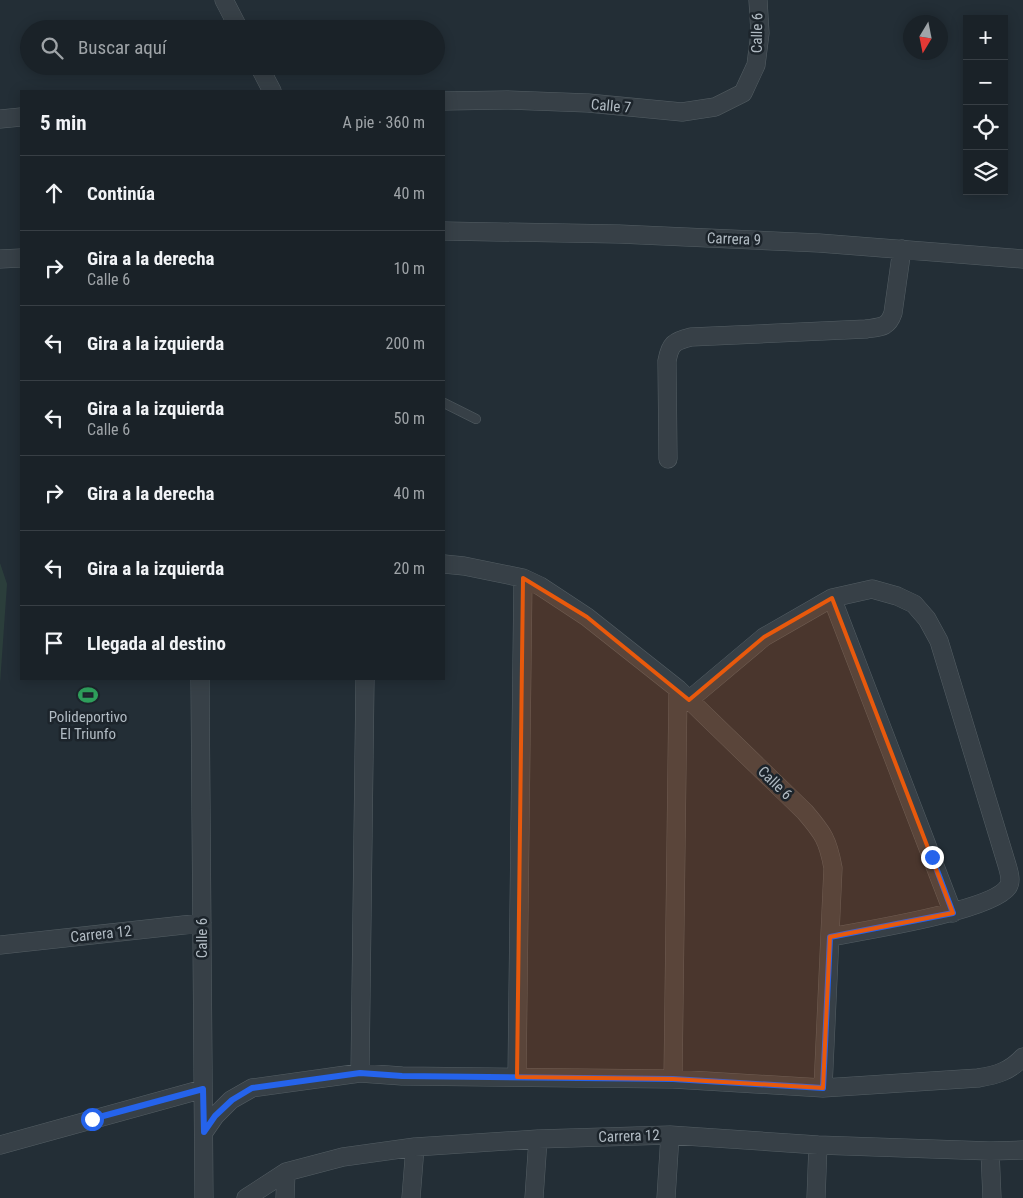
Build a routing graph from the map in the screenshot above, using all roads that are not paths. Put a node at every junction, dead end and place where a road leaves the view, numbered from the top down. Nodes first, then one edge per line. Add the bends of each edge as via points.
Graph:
1 (224, 0) edge
2 (758, 0) edge
3 (234, 20) edge
4 (756, 65) joint
5 (264, 75) edge
6 (271, 90) edge
7 (445, 101) edge
8 (20, 117) edge
9 (0, 119) edge
10 (445, 231) edge
11 (902, 249) junction
12 (20, 258) edge
13 (0, 259) edge
14 (1023, 259) edge
15 (445, 404) edge
16 (476, 419) dead end
17 (668, 459) dead end
18 (445, 564) edge
19 (523, 578) junction
20 (832, 598) junction
21 (200, 680) edge
22 (365, 680) edge
23 (683, 694) junction
24 (953, 913) junction
25 (202, 923) junction
26 (830, 937) junction
27 (0, 946) edge
28 (1023, 1057) edge
29 (360, 1073) junction
30 (517, 1077) junction
31 (673, 1079) junction
32 (823, 1088) junction
33 (203, 1089) junction
34 (204, 1132) junction
35 (670, 1135) junction
36 (538, 1139) junction
37 (0, 1145) edge
38 (818, 1145) junction
39 (415, 1147) junction
40 (1023, 1150) edge
41 (990, 1151) junction
42 (286, 1172) junction
43 (204, 1198) edge
44 (246, 1198) edge
45 (286, 1198) edge
46 (411, 1198) edge
47 (534, 1198) edge
48 (666, 1198) edge
49 (816, 1198) edge
50 (992, 1198) edge

1 - 3 street
2 - 4 street, Calle 6 via 760,33
4 - 7 street, Calle 7 via 743,93 715,107 682,112 588,103
5 - 6 street
8 - 9 street
10 - 11 street, Carrera 9 via 619,234
11 - 14 street, Carrera 9
11 - 17 street via 893,313 887,325 866,329 690,337 674,343 667,361
12 - 13 street
15 - 16 lane
18 - 19 street, Calle 6
19 - 23 street, Calle 6 via 548,590 587,617
19 - 30 street
20 - 23 street via 764,637
20 - 24 street
20 - 24 street via 872,590 897,596 914,604 939,641 1010,877 1009,886 1001,894
21 - 25 street, Calle 6
22 - 29 street
23 - 26 street, Calle 6 via 823,832 833,868
23 - 31 street
24 - 26 street
25 - 27 street, Carrera 12
25 - 33 street, Calle 6
26 - 32 street, Calle 6
28 - 32 street via 997,1075 978,1078
29 - 30 street
29 - 34 street via 252,1088 232,1100
30 - 31 street
31 - 32 street
33 - 34 street, Calle 6
33 - 37 street
34 - 43 street, Calle 6
35 - 36 street, Carrera 12
35 - 38 street, Carrera 12
35 - 48 street
36 - 39 street, Carrera 12
36 - 47 street
38 - 41 street, Carrera 12
38 - 49 street
39 - 42 street, Carrera 12 via 343,1157
39 - 46 street
40 - 41 street, Carrera 12
41 - 50 street
42 - 44 street, Carrera 12
42 - 45 street

